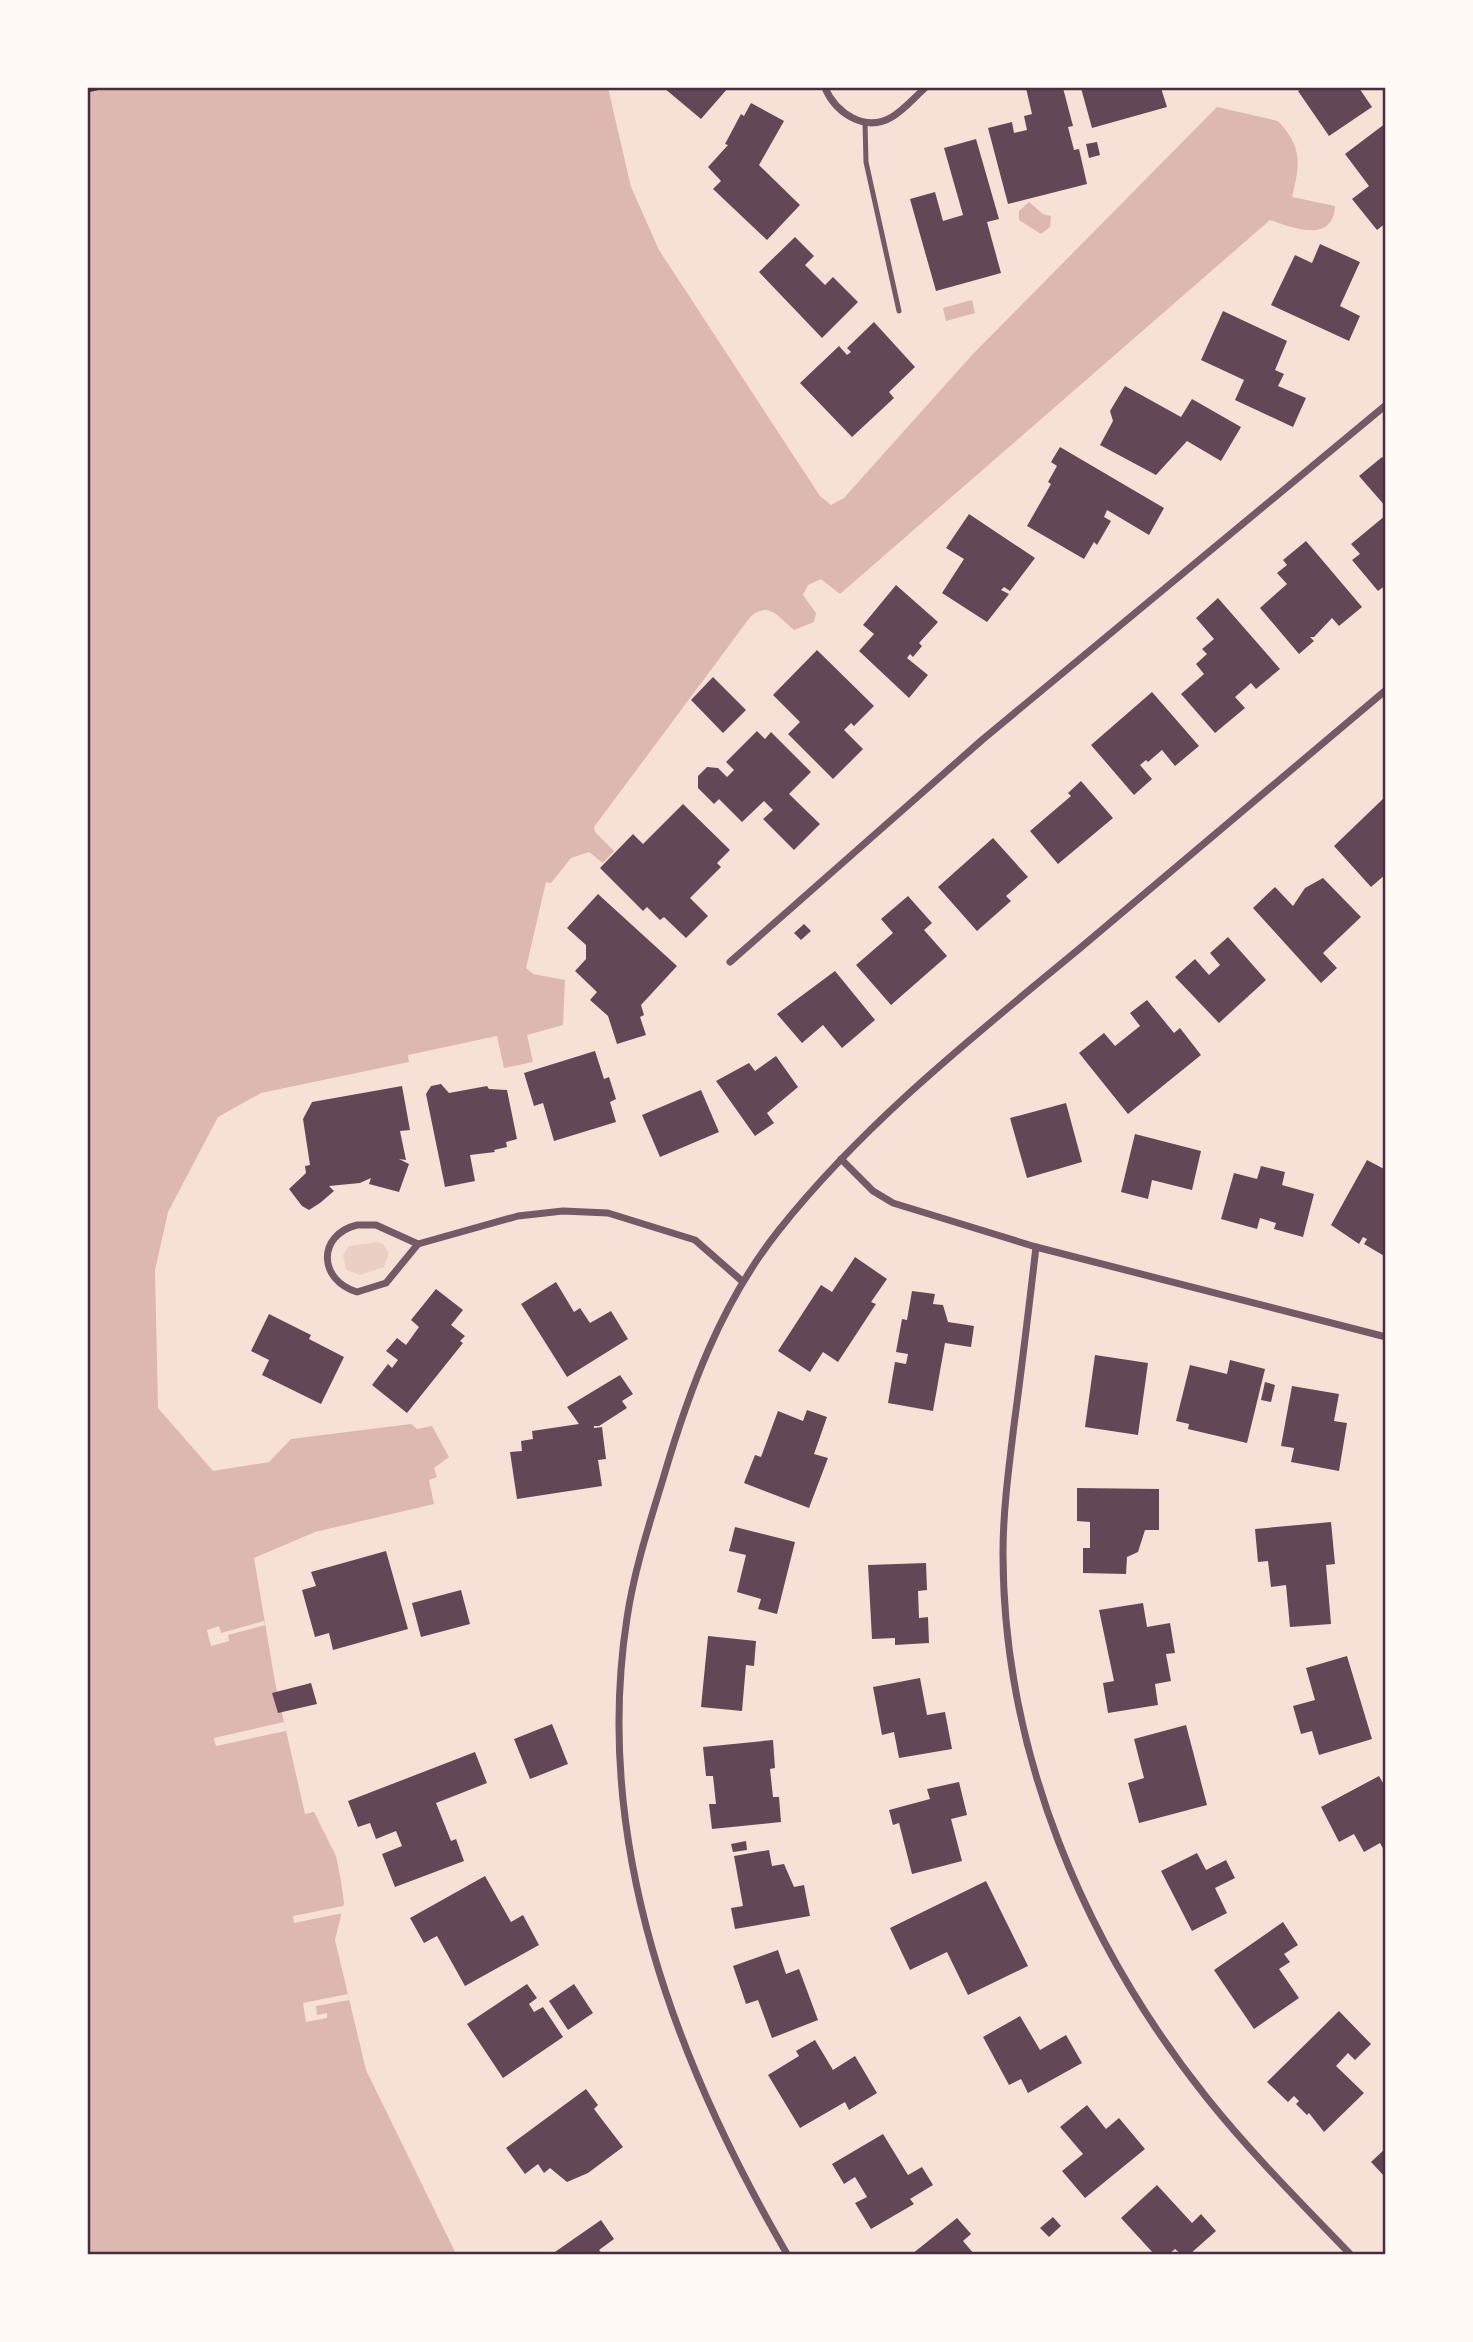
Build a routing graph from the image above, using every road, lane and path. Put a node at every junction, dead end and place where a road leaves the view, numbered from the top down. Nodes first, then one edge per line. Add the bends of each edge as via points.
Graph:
1 (97, 88) edge
2 (825, 88) edge
3 (925, 88) edge
4 (88, 90) edge
5 (865, 123) junction
6 (899, 311) dead end
7 (1385, 405) edge
8 (1385, 690) edge
9 (730, 962) dead end
10 (841, 1159) junction
11 (418, 1244) junction
12 (1036, 1247) junction
13 (742, 1281) junction
14 (1385, 1337) edge
15 (787, 2255) edge
16 (1350, 2255) edge

1 - 4 path
2 - 5 street via 846,115
3 - 5 street via 894,116
5 - 6 lane via 866,162
7 - 9 street via 982,740
8 - 10 street via 1005,1010
10 - 12 street via 873,1191 893,1203
10 - 13 street via 794,1211
11 - 11 street via 376,1225 358,1225 331,1242 331,1274 346,1289 369,1291 386,1283
11 - 13 street via 518,1216 608,1213 695,1240
12 - 14 street
12 - 16 street via 1003,1552 1014,1677 1044,1801 1096,1928 1164,2039 1239,2137
13 - 15 street via 682,1415 635,1573 617,1729 627,1829 660,1980 701,2090

